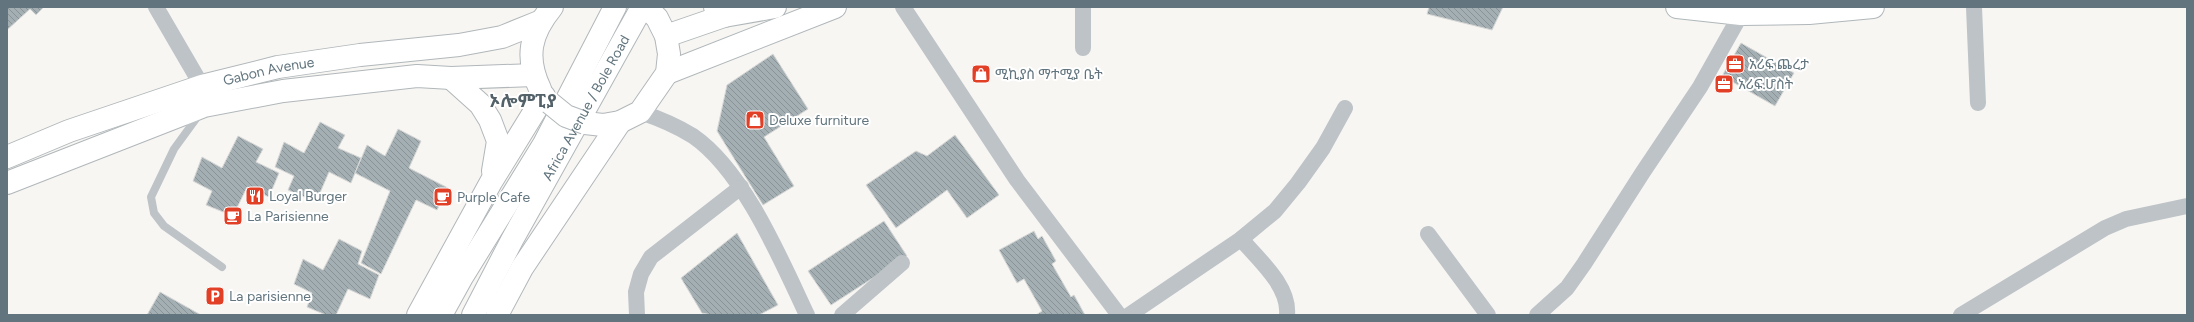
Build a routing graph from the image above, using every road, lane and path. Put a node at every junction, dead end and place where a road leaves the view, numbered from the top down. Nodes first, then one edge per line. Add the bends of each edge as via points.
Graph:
1 (156, 7) edge
2 (615, 7) edge
3 (776, 7) edge
4 (836, 7) edge
5 (903, 7) edge
6 (1083, 7) edge
7 (1677, 7) edge
8 (1873, 7) edge
9 (1974, 7) edge
10 (1743, 10) edge
11 (720, 12) edge
12 (546, 14) edge
13 (657, 16) edge
14 (780, 30) junction
15 (1083, 48) dead end
16 (667, 73) junction
17 (451, 78) junction
18 (542, 91) junction
19 (203, 96) junction
20 (1978, 103) dead end
21 (1345, 108) dead end
22 (640, 112) junction
23 (620, 122) junction
24 (69, 131) junction
25 (78, 154) junction
26 (7, 157) edge
27 (491, 182) junction
28 (7, 183) edge
29 (741, 187) junction
30 (2187, 206) edge
31 (1428, 234) dead end
32 (1241, 239) junction
33 (902, 263) dead end
34 (222, 267) dead end
35 (418, 315) edge
36 (441, 315) edge
37 (473, 315) edge
38 (497, 315) edge
39 (637, 315) edge
40 (807, 315) edge
41 (842, 315) edge
42 (1119, 315) edge
43 (1129, 315) edge
44 (1287, 315) edge
45 (1488, 315) edge
46 (1537, 315) edge
47 (1961, 315) edge

1 - 19 street
2 - 36 main road, Africa Avenue / Bole Road via 544,144
3 - 11 main road
3 - 14 main road
4 - 14 main road
5 - 42 street via 1017,180
6 - 15 street
7 - 10 main road
8 - 10 main road via 1809,13
9 - 20 street
10 - 46 street via 1700,87 1584,264 1567,288
11 - 13 main road
12 - 18 main road via 533,39 531,57
12 - 19 main road, Gabon Avenue via 502,37 459,45 360,55 278,67
13 - 16 main road via 669,54
13 - 37 main road, Africa Avenue / Bole Road via 512,240
14 - 16 main road
16 - 22 main road
17 - 18 main road, Gabon Avenue
17 - 19 main road, Gabon Avenue via 417,76 283,91
17 - 27 main road via 480,104 490,120 498,141
18 - 23 main road, bridge via 566,116 585,123 603,125
18 - 27 main road
19 - 24 main road, Gabon Avenue
19 - 25 main road, Gabon Avenue
19 - 34 lane via 150,197 154,214 164,226
21 - 32 street via 1323,148 1298,183 1275,211
22 - 23 main road
22 - 29 street via 693,136 710,150
23 - 38 main road via 522,268
24 - 25 main road
24 - 26 main road, Gabon Avenue
25 - 28 main road, Gabon Avenue
27 - 35 main road
29 - 39 street via 651,257 641,274 636,292
29 - 40 street via 770,237
30 - 47 street via 2126,219 2105,228
31 - 45 street
32 - 43 street
32 - 44 street via 1269,270 1284,294 1288,306
33 - 41 street

